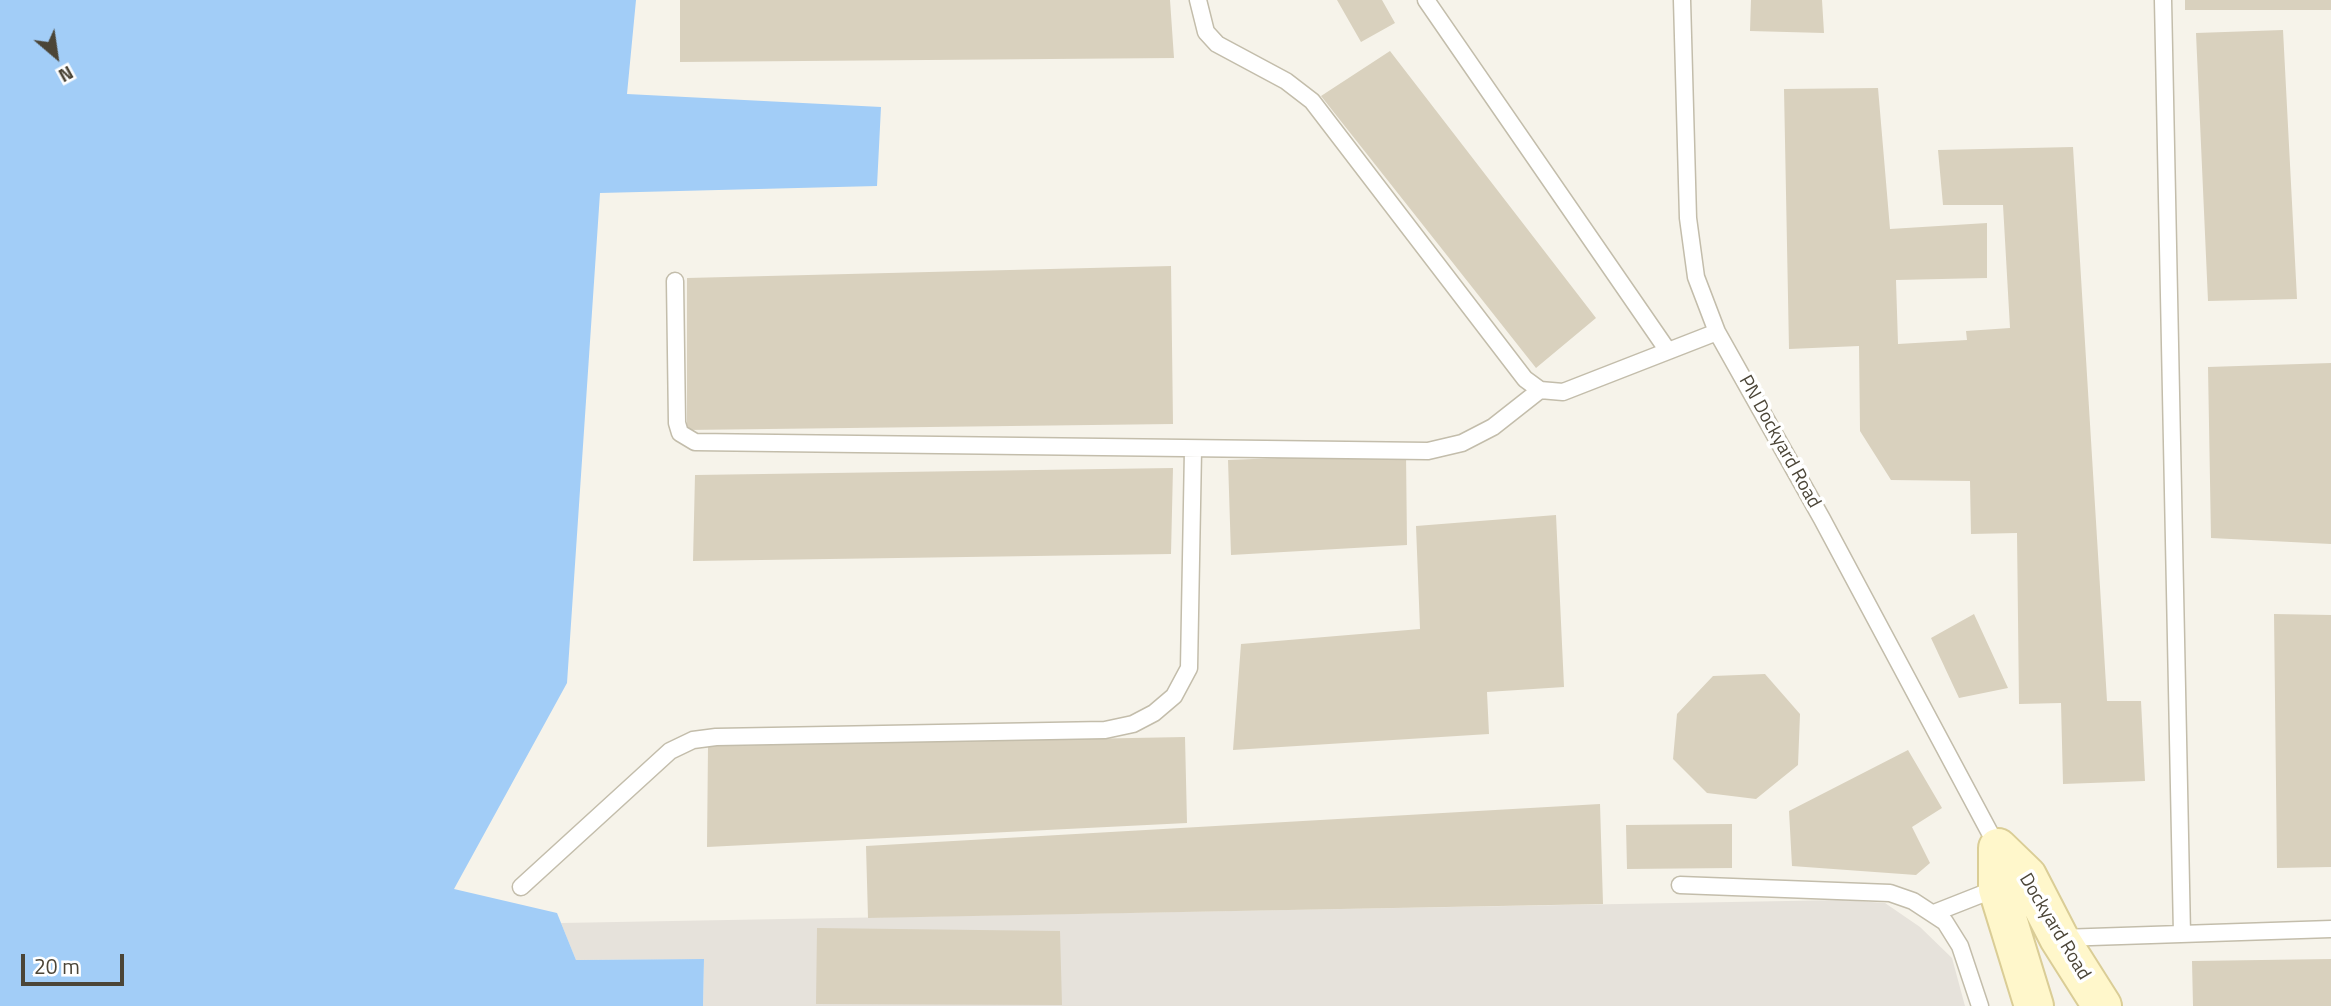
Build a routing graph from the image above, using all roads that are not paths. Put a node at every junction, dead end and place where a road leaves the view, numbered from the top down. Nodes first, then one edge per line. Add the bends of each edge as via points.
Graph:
1 (1198, 0) edge
2 (1426, 0) edge
3 (1682, 0) edge
4 (2163, 0) edge
5 (675, 281) dead end
6 (1717, 332) junction
7 (1668, 351) junction
8 (1540, 390) junction
9 (1193, 450) junction
10 (1998, 848) joint
11 (2012, 882) junction
12 (1680, 885) dead end
13 (521, 887) dead end
14 (1934, 913) junction
15 (2331, 929) edge
16 (2182, 934) junction
17 (2059, 938) junction
18 (1980, 1006) edge
19 (2034, 1006) edge
20 (2102, 1006) edge

1 - 8 lane via 1206,32 1217,44 1286,81 1312,101 1525,379
2 - 7 lane
3 - 6 lane, PN Dockyard Road via 1688,218 1696,277
4 - 16 lane
5 - 9 lane via 677,423 680,433 695,442
6 - 7 lane
6 - 10 lane, PN Dockyard Road
7 - 8 lane via 1563,392
8 - 9 lane via 1493,427 1462,443 1428,451
9 - 13 lane via 1189,668 1174,696 1154,713 1133,724 1105,730 693,740 670,751
10 - 11 street, Dockyard Road
11 - 14 lane
11 - 17 street, Dockyard Road
11 - 19 street, Dockyard Road
12 - 14 lane via 1890,893
14 - 18 lane via 1960,946
15 - 16 lane
16 - 17 lane
17 - 20 street, Dockyard Road

